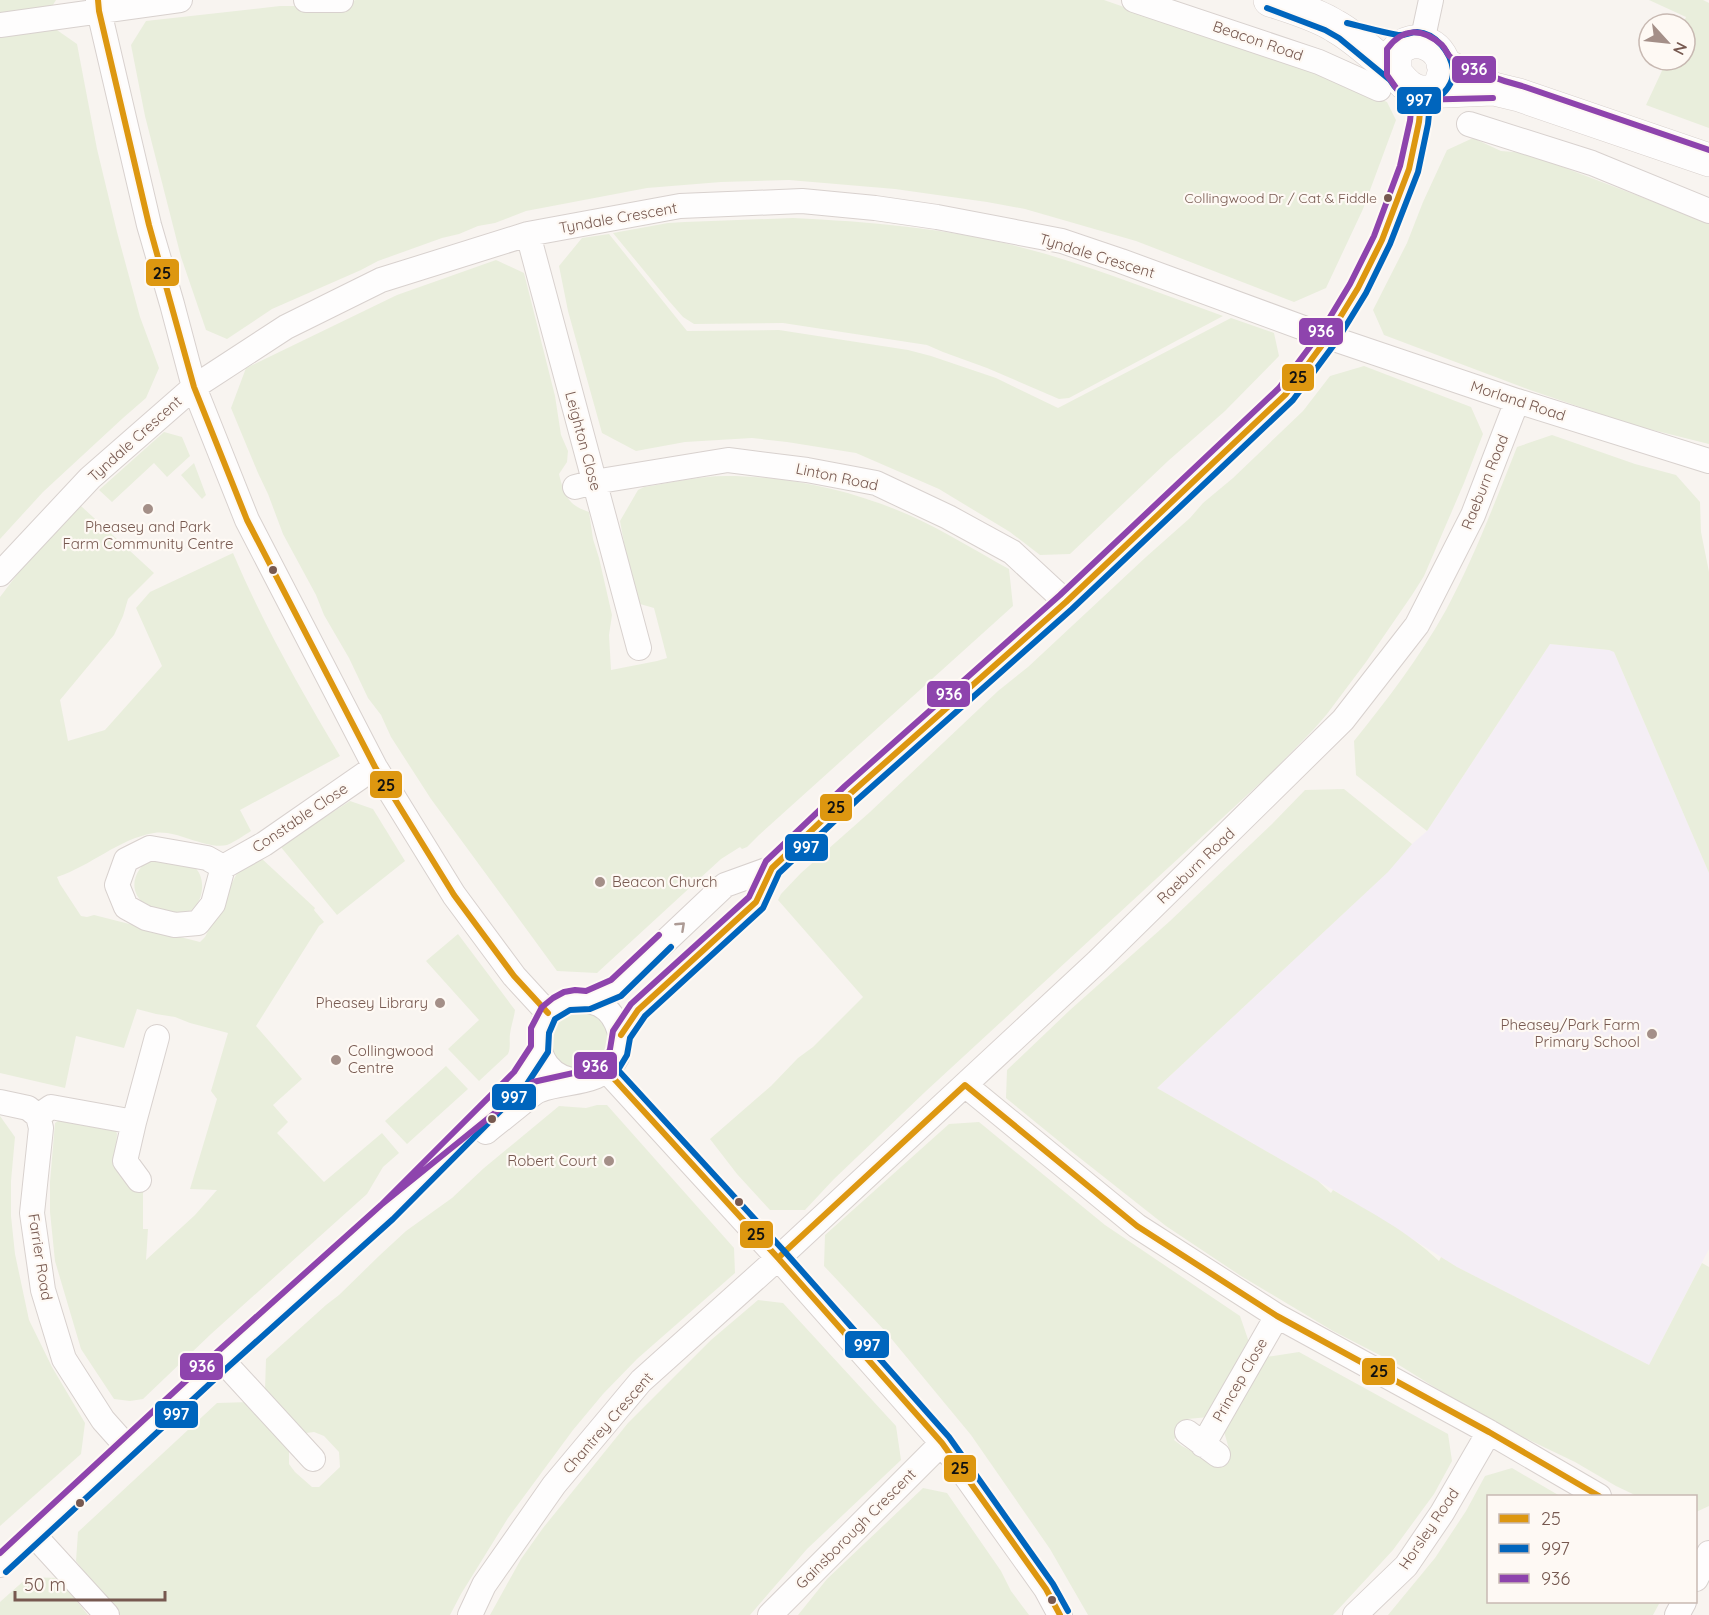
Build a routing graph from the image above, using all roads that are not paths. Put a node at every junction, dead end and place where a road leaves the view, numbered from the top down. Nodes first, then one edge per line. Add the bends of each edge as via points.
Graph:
1 (180, 0) edge
2 (306, 0) edge
3 (341, 0) edge
4 (1134, 0) edge
5 (1270, 0) edge
6 (1431, 0) edge
7 (98, 6) edge
8 (0, 26) edge
9 (1414, 71) junction
10 (1468, 124) dead end
11 (1709, 160) edge
12 (1709, 211) edge
13 (528, 234) junction
14 (1328, 337) junction
15 (194, 387) junction
16 (1517, 401) junction
17 (1709, 461) edge
18 (585, 484) junction
19 (0, 574) edge
20 (1065, 603) junction
21 (639, 648) dead end
22 (375, 767) junction
23 (223, 867) dead end
24 (772, 868) junction
25 (587, 1000) junction
26 (548, 1013) junction
27 (621, 1035) junction
28 (157, 1036) dead end
29 (540, 1049) junction
30 (606, 1071) junction
31 (580, 1081) junction
32 (965, 1085) junction
33 (0, 1102) edge
34 (38, 1116) junction
35 (134, 1122) junction
36 (139, 1180) dead end
37 (387, 1212) junction
38 (778, 1258) junction
39 (1277, 1316) junction
40 (222, 1360) junction
41 (1489, 1432) junction
42 (942, 1443) junction
43 (1203, 1444) dead end
44 (128, 1448) junction
45 (313, 1459) dead end
46 (1596, 1495) edge
47 (33, 1534) junction
48 (0, 1565) edge
49 (107, 1615) edge
50 (470, 1615) edge
51 (770, 1615) edge
52 (1060, 1615) edge
53 (1355, 1615) edge

1 - 7 street
2 - 3 street
4 - 9 street, Beacon Road via 1319,62
5 - 9 main road, Beacon Road via 1329,22
6 - 9 street
7 - 8 street
7 - 15 street via 149,225
9 - 11 main road, Beacon Road via 1519,95
9 - 14 street via 1419,122 1409,169 1359,288
10 - 12 street via 1592,158
13 - 14 street, Tyndale Crescent via 680,206 802,201 875,208 1062,241
13 - 15 street, Tyndale Crescent via 381,280 286,327
13 - 18 street, Leighton Close
14 - 16 street, Morland Road
14 - 20 street via 1286,394
15 - 19 street, Tyndale Crescent via 90,478
15 - 22 street via 247,520
16 - 17 street, Morland Road
16 - 32 street, Raeburn Road via 1473,515 1417,625 1343,720 1106,954
18 - 20 street, Linton Road via 728,460 876,483 1012,552
18 - 21 street, Leighton Close
20 - 24 street
22 - 23 street, Constable Close via 264,844
22 - 26 street via 454,895 514,976
25 -> 24 street via 616,988 725,885
24 - 27 street via 756,902 638,1010
25 - 26 street via 567,1001
25 - 27 street via 608,1011
26 - 29 street via 540,1031
27 - 30 street via 619,1052
28 - 35 street
29 - 31 street via 547,1065 557,1074
29 - 37 street via 521,1078
30 - 31 street
30 - 38 street
31 - 37 street via 538,1090
32 - 38 street, Raeburn Road
32 - 39 street via 1137,1227
33 - 34 street via 28,1108
34 - 35 street via 51,1107
34 - 44 street, Farrier Road via 41,1128 32,1213 43,1290 64,1359 103,1420
35 - 36 street via 125,1161
37 - 40 street
38 - 42 street
38 - 50 street, Chantrey Crescent via 641,1381 554,1485 484,1585
39 - 41 street
39 - 43 street, Princep Close
40 - 44 street
40 - 45 street
41 - 46 street
41 - 53 street, Horsley Road via 1406,1566
42 - 51 street, Gainsborough Crescent
42 - 52 street via 1046,1589
44 - 47 street
47 - 48 street
47 - 49 street

